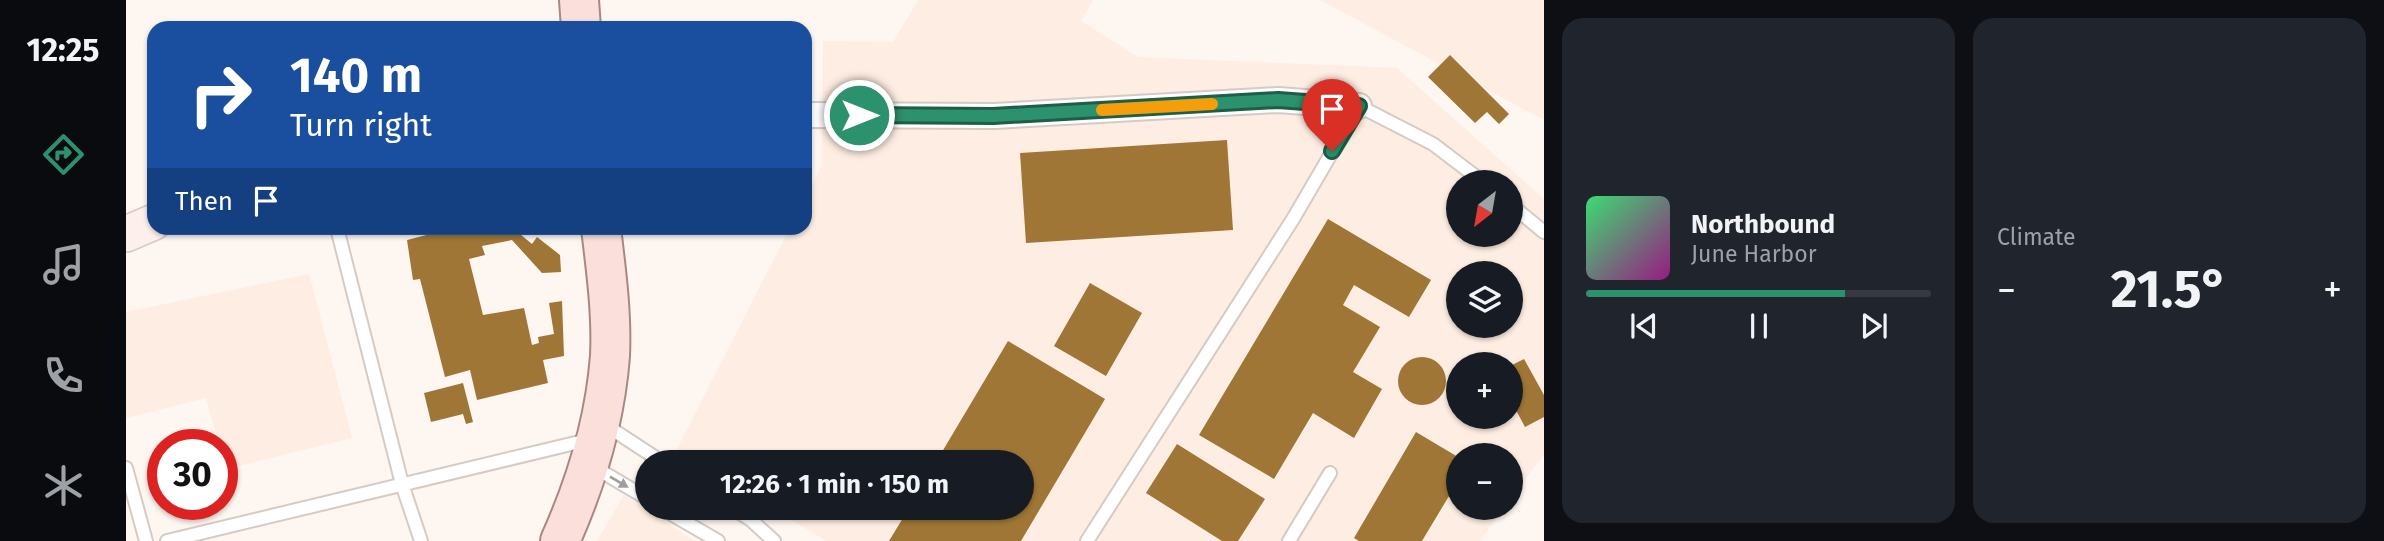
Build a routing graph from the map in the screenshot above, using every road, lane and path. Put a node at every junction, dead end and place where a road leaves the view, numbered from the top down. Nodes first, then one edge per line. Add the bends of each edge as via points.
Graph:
1 (579, 0) edge
2 (580, 21) edge
3 (1359, 106) junction
4 (812, 115) edge
5 (1467, 170) edge
6 (1523, 215) edge
7 (147, 225) edge
8 (1544, 232) edge
9 (126, 234) edge
10 (339, 235) edge
11 (602, 235) edge
12 (597, 442) junction
13 (635, 454) edge
14 (126, 468) edge
15 (1330, 473) dead end
16 (401, 484) junction
17 (635, 484) edge
18 (682, 520) edge
19 (751, 520) edge
20 (146, 541) edge
21 (167, 541) edge
22 (421, 541) edge
23 (560, 541) edge
24 (718, 541) edge
25 (774, 541) edge
26 (1087, 541) edge
27 (1289, 541) edge

1 - 2 main road
3 - 4 street via 1278,100 993,116
3 - 5 lane via 1433,144
3 - 26 lane via 1293,219
6 - 8 lane
7 - 9 main road
10 - 16 lane
11 - 12 main road via 610,354
12 - 13 lane
12 - 16 lane
12 -> 17 lane
12 - 23 main road
14 - 20 lane
15 - 27 lane
16 - 21 lane
16 - 22 lane
18 - 24 lane
19 - 25 lane

